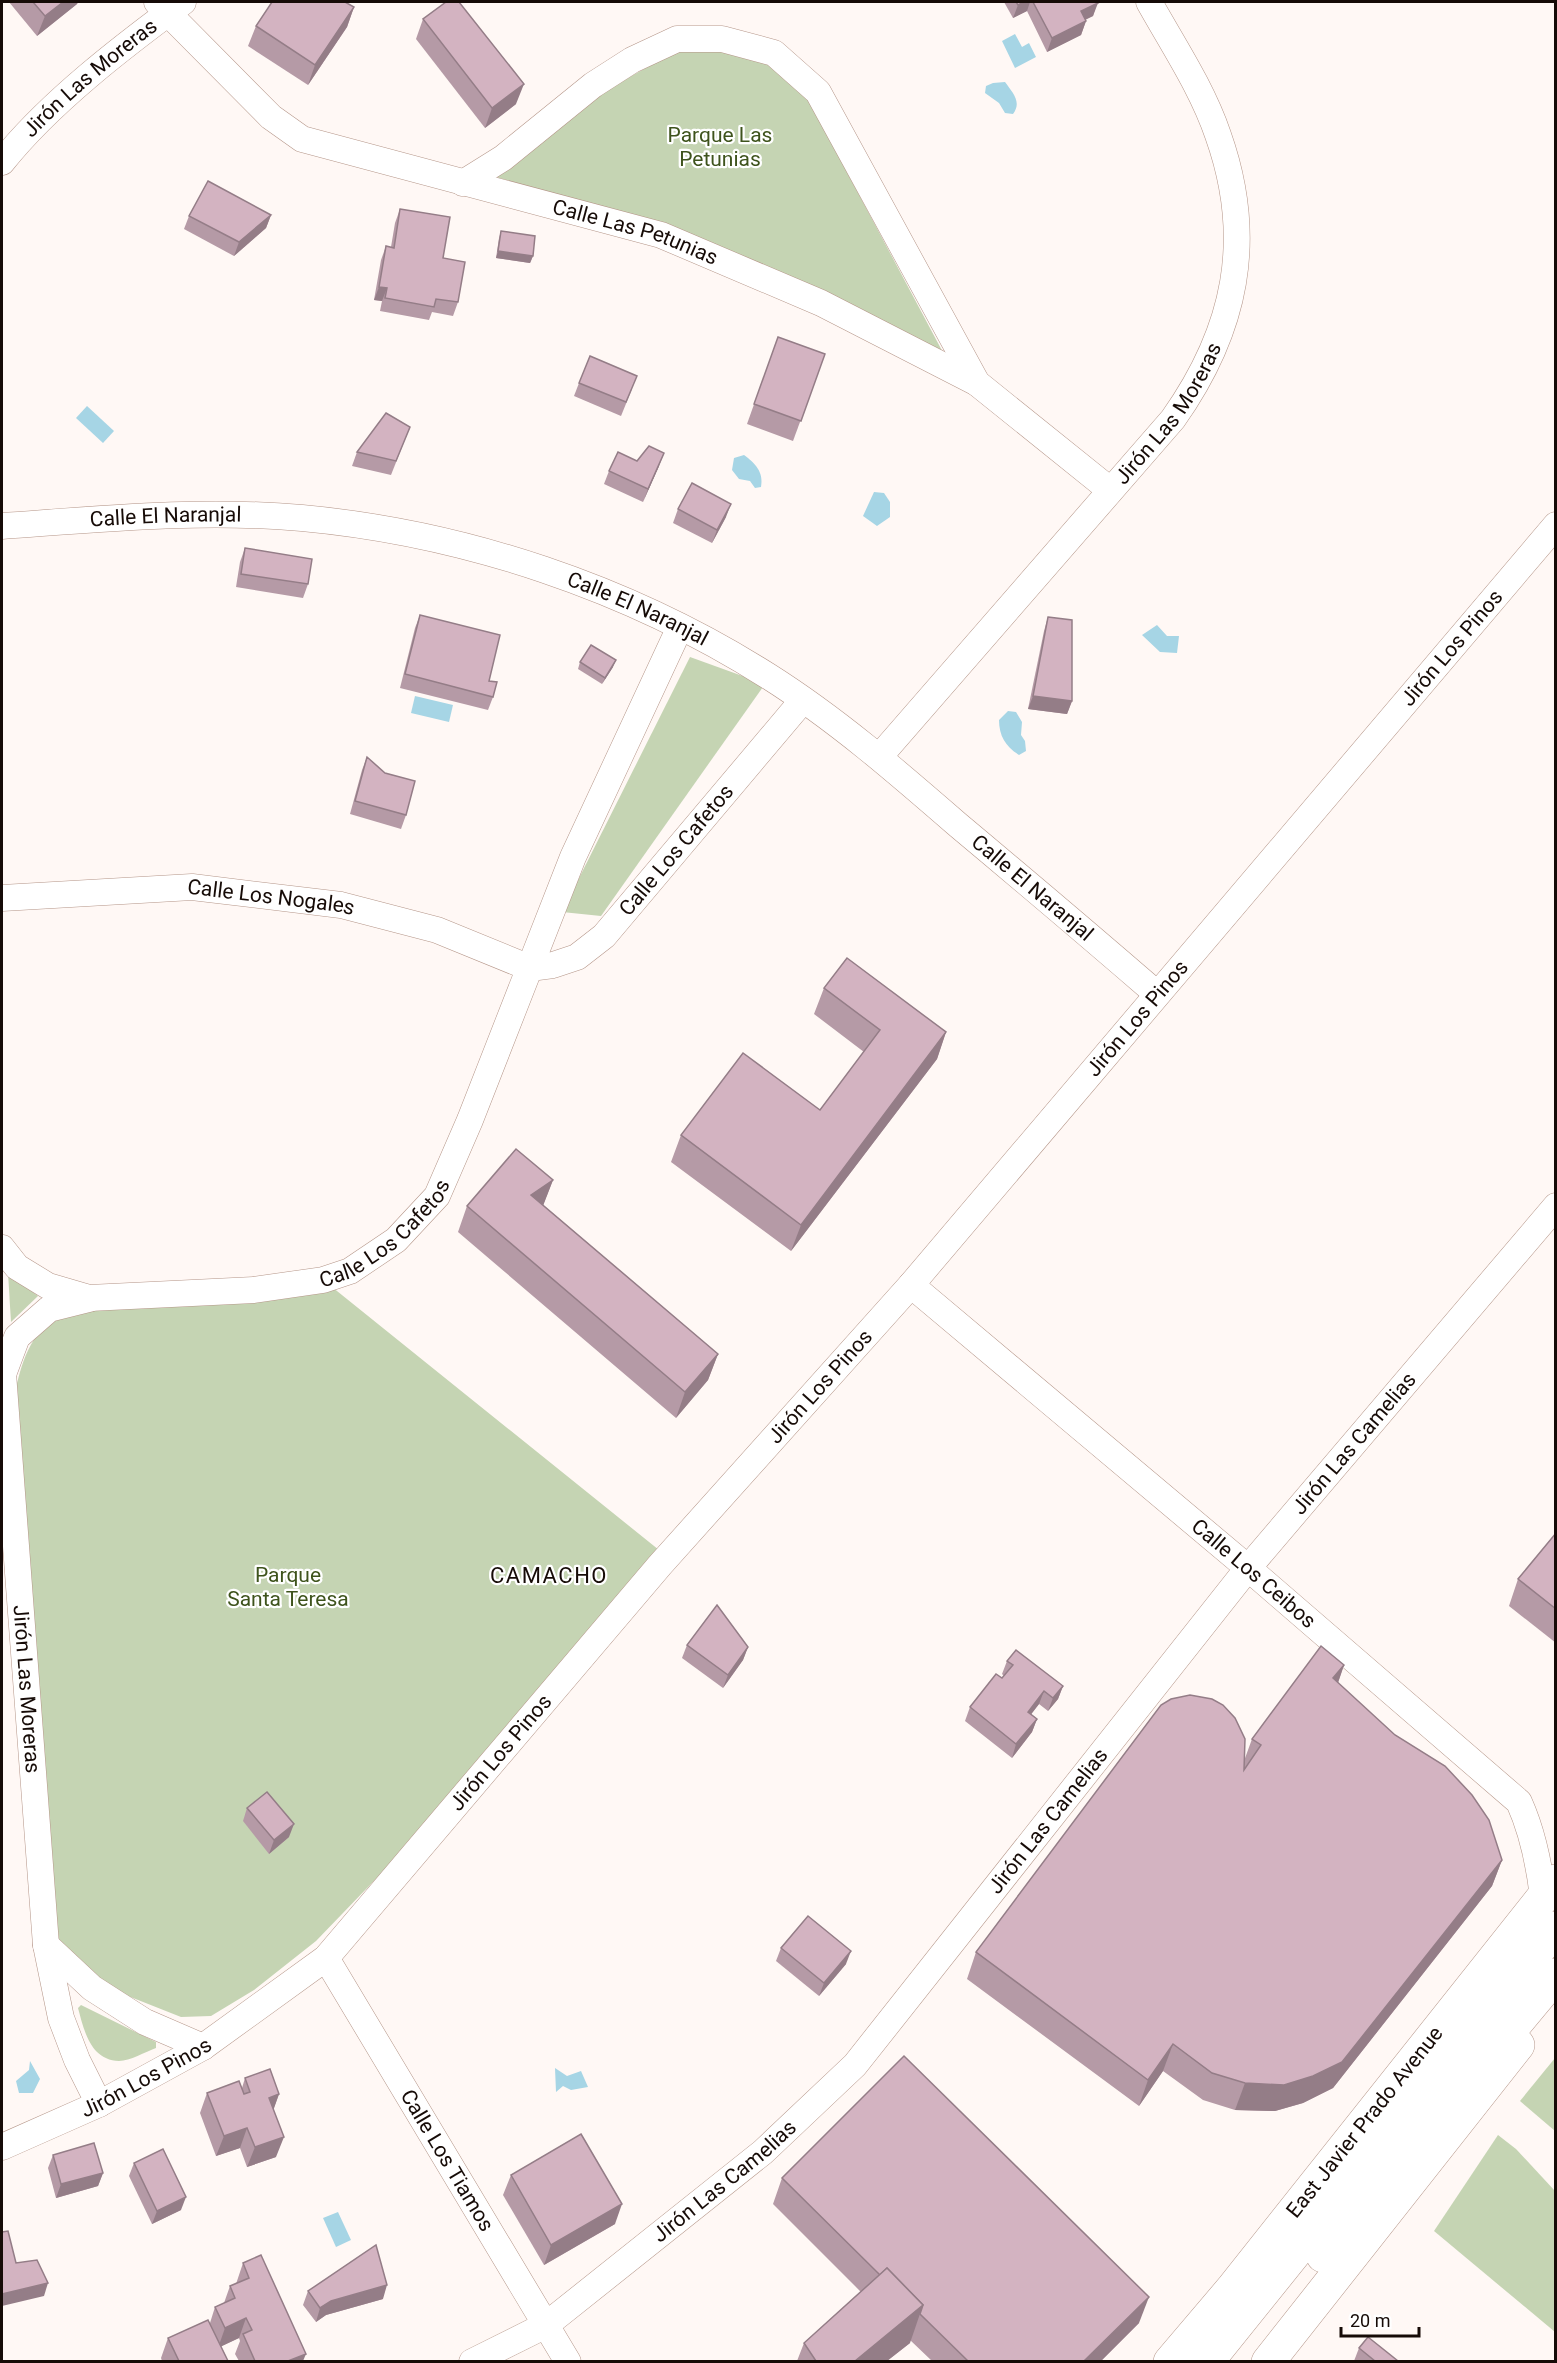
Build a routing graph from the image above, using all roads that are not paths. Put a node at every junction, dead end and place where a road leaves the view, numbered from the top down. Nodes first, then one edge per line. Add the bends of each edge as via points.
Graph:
1 (1149, 2) edge
2 (169, 6) edge
3 (2, 162) edge
4 (463, 183) junction
5 (977, 382) junction
6 (1110, 490) junction
7 (1556, 525) edge
8 (2, 526) edge
9 (680, 627) junction
10 (803, 700) junction
11 (879, 757) junction
12 (2, 898) edge
13 (530, 968) junction
14 (1157, 994) junction
15 (1556, 1206) edge
16 (2, 1248) edge
17 (911, 1285) junction
18 (90, 1298) junction
19 (2, 1369) edge
20 (1248, 1568) junction
21 (1549, 1889) edge
22 (1556, 1928) edge
23 (46, 1945) junction
24 (326, 1958) junction
25 (1556, 1975) edge
26 (1556, 1997) edge
27 (203, 2047) junction
28 (99, 2104) junction
29 (2, 2147) edge
30 (546, 2325) junction
31 (472, 2361) edge
32 (568, 2361) edge
33 (1170, 2361) edge
34 (1208, 2361) edge
35 (1235, 2361) edge
36 (1268, 2361) edge

1 - 6 street, Jirón Las Moreras via 1218,134 1235,197 1237,255 1228,310 1207,365 1173,419
2 - 3 street, Jirón Las Moreras via 63,99
2 - 4 street, Calle Las Petunias via 271,117 303,139
4 - 5 street, Calle Las Petunias via 661,235 821,303
4 - 5 street via 503,158 593,85 676,39 722,39 774,53 818,92
5 - 6 street, Calle Las Petunias
6 - 11 street, Jirón Las Moreras
7 - 14 street, Jirón Los Pinos
8 - 9 street, Calle El Naranjal via 193,513 303,518 364,526 528,565
9 - 10 street, Calle El Naranjal
9 - 13 street, Calle Los Cafetos via 573,857
10 - 11 street, Calle El Naranjal
10 - 13 street, Calle Los Cafetos via 604,936 577,957
11 - 14 street, Calle El Naranjal
12 - 13 street, Calle Los Nogales via 192,887 342,905 437,930
13 - 18 street, Calle Los Cafetos via 437,1196 396,1240 350,1271 323,1280 254,1290
14 - 17 street, Jirón Los Pinos
15 - 20 street, Jirón Las Camelias
16 - 18 street, Calle Los Cafetos via 17,1267 48,1286
17 - 20 street, Calle Los Ceibos
17 - 24 street, Jirón Los Pinos via 660,1565
18 - 19 street, Calle Los Cafetos via 49,1309 17,1338
19 - 23 street, Jirón Las Moreras
20 - 21 street, Calle Los Ceibos via 1519,1802
20 - 30 street, Jirón Las Camelias via 855,2065 763,2152
21 - 33 main road, East Javier Prado Avenue via 1232,2289
22 - 34 main road
23 - 27 street via 92,1988 145,2022
23 - 28 street, Jirón Las Moreras via 62,2018
24 - 27 street, Jirón Los Pinos
24 - 30 street, Calle Los Tiamos
25 - 35 main road
26 - 36 main road
27 - 28 street, Jirón Los Pinos
28 - 29 street, Jirón Los Pinos
30 - 31 street, Jirón Las Camelias
30 - 32 street, Calle Los Tiamos

